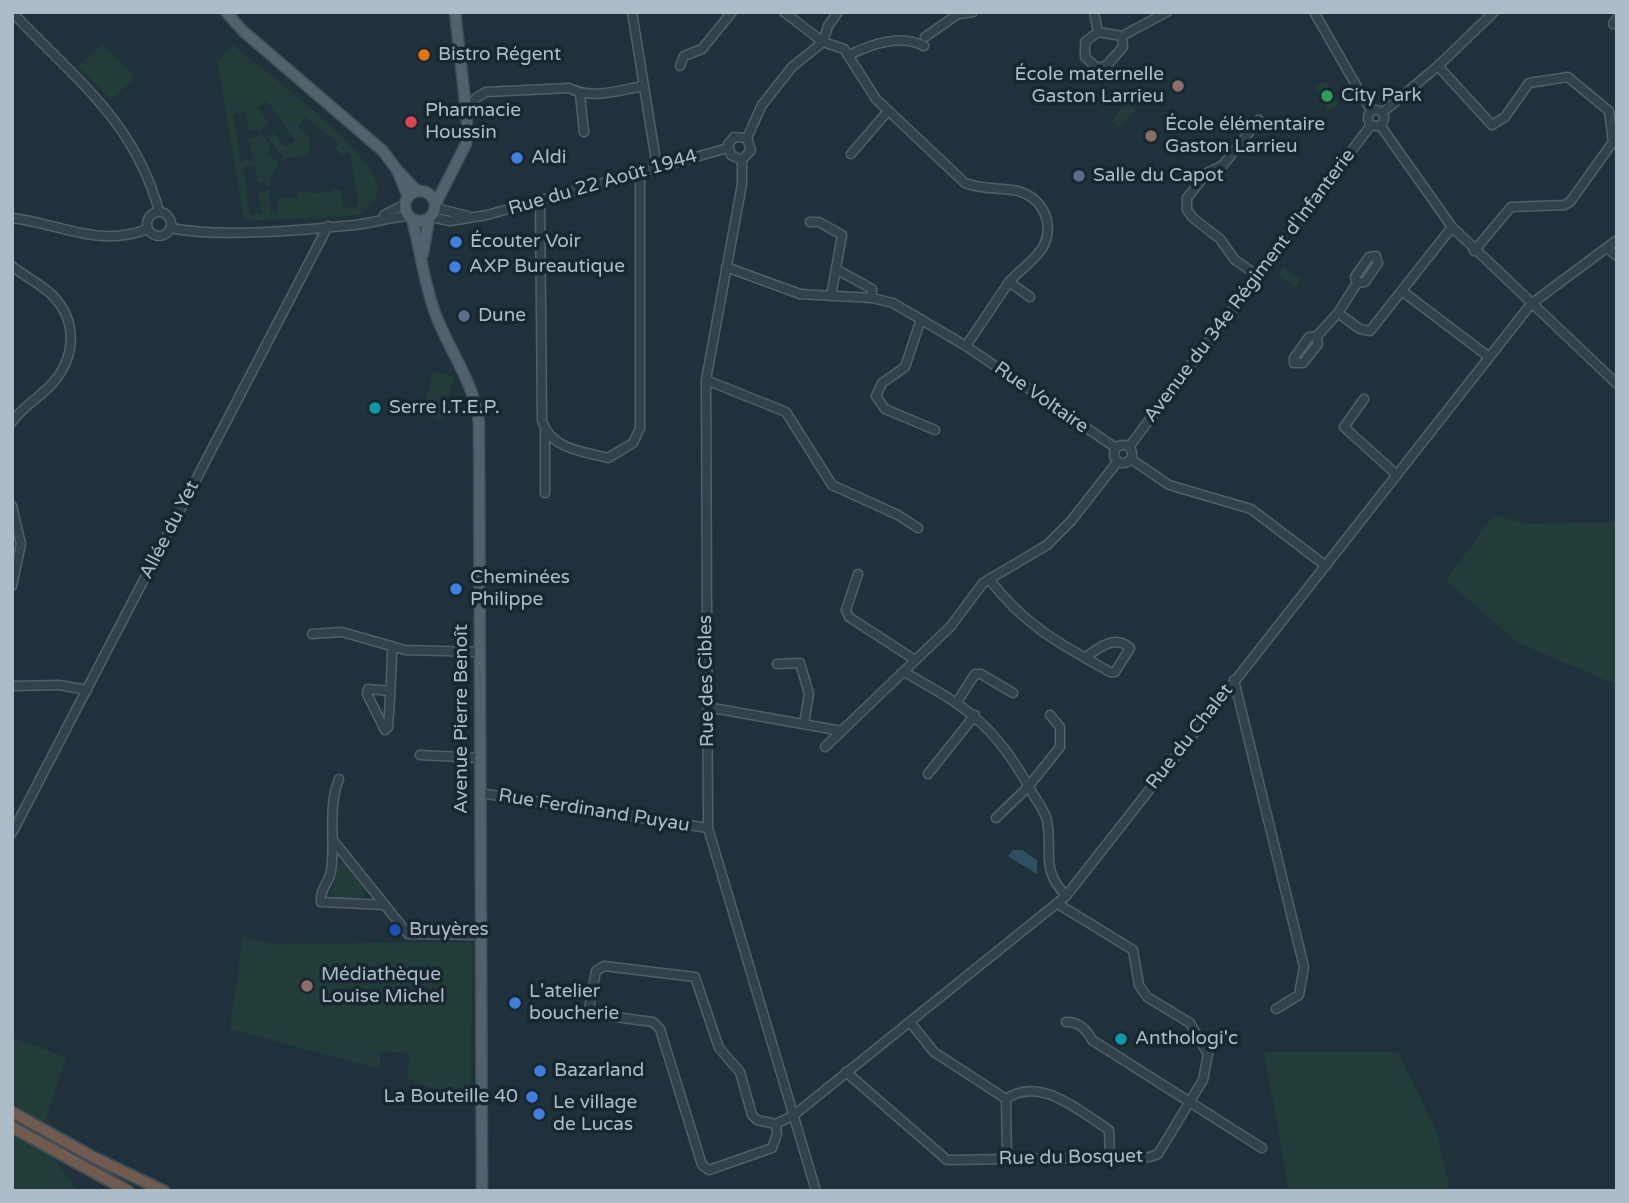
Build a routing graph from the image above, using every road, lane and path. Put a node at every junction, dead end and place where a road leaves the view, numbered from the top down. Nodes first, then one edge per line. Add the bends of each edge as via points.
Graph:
1 (226, 12) edge
2 (455, 12) edge
3 (632, 12) edge
4 (732, 12) edge
5 (784, 12) edge
6 (838, 12) edge
7 (973, 12) edge
8 (1094, 12) edge
9 (1167, 12) edge
10 (1314, 12) edge
11 (1494, 12) edge
12 (13, 15) edge
13 (1098, 32) junction
14 (1122, 36) junction
15 (823, 42) junction
16 (849, 55) junction
17 (680, 66) dead end
18 (1438, 66) junction
19 (644, 86) junction
20 (580, 94) junction
21 (888, 111) junction
22 (1371, 111) junction
23 (1382, 113) junction
24 (467, 118) junction
25 (1259, 120) dead end
26 (1375, 125) junction
27 (584, 132) dead end
28 (747, 138) junction
29 (728, 148) junction
30 (851, 154) dead end
31 (742, 160) junction
32 (657, 167) junction
33 (454, 172) junction
34 (640, 173) junction
35 (414, 196) junction
36 (540, 201) junction
37 (159, 211) junction
38 (433, 212) junction
39 (15, 218) edge
40 (411, 218) junction
41 (369, 222) junction
42 (810, 222) dead end
43 (328, 226) junction
44 (1452, 227) junction
45 (12, 228) edge
46 (170, 228) junction
47 (148, 229) junction
48 (1617, 240) edge
49 (1608, 249) junction
50 (1474, 251) junction
51 (1617, 256) edge
52 (422, 265) junction
53 (12, 266) edge
54 (726, 267) junction
55 (835, 269) junction
56 (1257, 275) junction
57 (1009, 282) junction
58 (1357, 283) dead end
59 (1402, 291) junction
60 (831, 296) junction
61 (1030, 297) dead end
62 (872, 298) junction
63 (1531, 304) junction
64 (1338, 313) junction
65 (921, 320) junction
66 (1317, 336) dead end
67 (966, 346) junction
68 (1489, 357) junction
69 (706, 380) junction
70 (1617, 384) edge
71 (1364, 399) dead end
72 (12, 422) edge
73 (935, 430) dead end
74 (545, 431) junction
75 (1129, 447) junction
76 (1116, 448) junction
77 (1131, 459) junction
78 (1118, 461) junction
79 (1397, 475) junction
80 (545, 494) dead end
81 (12, 506) edge
82 (918, 527) dead end
83 (1326, 566) junction
84 (858, 574) dead end
85 (989, 579) junction
86 (12, 586) edge
87 (312, 634) dead end
88 (392, 646) junction
89 (479, 652) junction
90 (1085, 658) junction
91 (915, 660) junction
92 (777, 664) dead end
93 (904, 672) junction
94 (1234, 680) junction
95 (12, 686) edge
96 (88, 690) junction
97 (390, 691) junction
98 (1013, 693) dead end
99 (957, 702) junction
100 (707, 707) junction
101 (975, 715) junction
102 (1049, 715) dead end
103 (804, 724) junction
104 (842, 731) junction
105 (825, 747) dead end
106 (420, 755) dead end
107 (480, 758) junction
108 (928, 774) dead end
109 (339, 779) dead end
110 (1028, 787) junction
111 (480, 793) junction
112 (996, 818) dead end
113 (708, 828) junction
114 (12, 834) edge
115 (332, 839) junction
116 (1066, 896) junction
117 (1058, 904) junction
118 (385, 905) junction
119 (481, 935) junction
120 (1276, 1009) dead end
121 (910, 1022) junction
122 (1066, 1022) dead end
123 (846, 1072) junction
124 (1006, 1099) junction
125 (1191, 1103) junction
126 (12, 1112) edge
127 (794, 1115) junction
128 (776, 1124) junction
129 (12, 1127) edge
130 (1262, 1148) dead end
131 (1110, 1157) junction
132 (1007, 1158) junction
133 (481, 1189) edge
134 (128, 1191) edge
135 (164, 1191) edge
136 (816, 1191) edge

1 - 35 main road via 383,151
2 - 24 main road
3 - 19 street
4 - 17 street via 702,49 684,56
5 - 15 street
6 - 15 street
7 - 16 street via 958,14 925,41 887,42
8 - 13 street
9 - 14 street
10 - 22 street
11 - 18 street
12 - 37 street via 118,121 139,155
13 - 14 street
13 - 14 street via 1086,42 1085,57 1097,68 1107,65 1123,47
15 - 16 street via 841,47
15 - 28 street via 792,67 773,91
16 - 21 street
18 - 23 street
18 - 50 street via 1492,125 1505,117 1529,83 1567,77 1609,111 1613,142 1570,202 1511,207
19 - 20 street
19 - 32 street
20 - 24 street via 569,88 486,92 476,98
20 - 27 street
21 - 30 street
21 - 57 street via 965,183 980,189 1019,191 1041,204 1049,224 1042,247
22 - 23 street
22 - 26 street via 1367,118
23 - 26 street via 1384,120
24 - 33 main road via 466,144
25 - 56 street via 1223,165 1207,173 1187,198 1193,218
26 - 44 street
26 - 56 street, Avenue du 34e Régiment d'Infanterie
28 - 29 street via 734,137
28 - 31 street via 751,150
29 - 31 street via 733,158
29 - 32 street, Rue du 22 Août 1944
31 - 54 street, Rue des Cibles via 742,184
32 - 34 street, Rue du 22 Août 1944
33 - 35 main road
33 - 38 main road
34 - 36 street, Rue du 22 Août 1944
34 - 74 street via 640,428 633,443 608,458 565,447
35 - 38 main road
35 - 40 main road, Avenue Pierre Benoît
35 - 41 street
36 - 38 street, Rue du 22 Août 1944 via 450,221
36 - 74 street
37 - 46 street via 169,217
37 - 47 street via 149,217
38 - 40 main road
38 - 52 main road, Avenue Pierre Benoît
39 - 45 street
39 - 47 street via 91,236 128,236
40 - 41 street
40 - 52 main road, Avenue Pierre Benoît
41 - 43 street
42 - 55 street via 820,222 842,235
43 - 46 street via 188,233
43 - 96 street, Allée du Yet
44 - 50 street
44 - 59 street
46 - 47 street via 158,236
48 - 49 street, Rue du Chalet
49 - 51 street
49 - 63 street, Rue du Chalet
50 - 63 street
52 - 89 main road, Avenue Pierre Benoît via 438,321 476,400
53 - 72 street via 64,308 71,335 61,371
54 - 60 street, Rue Voltaire via 780,289
54 - 69 street, Rue des Cibles
55 - 60 street
55 - 62 street, Rue Voltaire via 872,289
56 - 75 street, Avenue du 34e Régiment d'Infanterie
57 - 61 street
57 - 67 street
58 - 64 street
59 - 64 street via 1370,331
59 - 68 street
60 - 62 street, Rue Voltaire
62 - 65 street, Rue Voltaire via 893,303
63 - 68 street, Rue du Chalet
63 - 70 street
64 - 66 street
65 - 67 street, Rue Voltaire
65 - 73 street via 905,367 882,383 876,396 885,409
67 - 76 street, Rue Voltaire
68 - 79 street, Rue du Chalet
69 - 82 street via 786,412 832,485
69 - 100 street, Rue des Cibles
71 - 79 street via 1344,427
74 - 80 street
75 - 76 street
75 - 77 street
76 - 78 street
77 - 78 street
77 - 83 street via 1169,485 1246,506
78 - 85 street via 1047,545
79 - 83 street, Rue du Chalet
81 - 86 street via 21,544
83 - 94 street, Rue du Chalet
84 - 91 street via 846,610 849,617
85 - 90 street via 1025,621
85 - 91 street
87 - 88 street via 342,632
88 - 89 street
88 - 97 street
89 - 107 main road, Avenue Pierre Benoît
90 - 90 street via 1114,642 1130,648 1115,672
91 - 93 street
92 - 103 street via 800,663 809,694
93 - 99 street
93 - 104 street
94 - 116 street, Rue du Chalet
94 - 120 street via 1304,967 1299,995
95 - 96 street via 60,685
96 - 114 street, Allée du Yet
97 - 97 street via 388,727 385,730 367,694 368,690
98 - 99 street via 975,674
99 - 101 street
100 - 103 street
100 - 113 street, Rue des Cibles
101 - 108 street
101 - 110 street via 995,734
102 - 110 street via 1060,727 1062,742
103 - 104 street
104 - 105 street
106 - 107 street
107 - 111 main road, Avenue Pierre Benoît
109 - 115 street via 332,797
110 - 112 street
110 - 116 street via 1046,817 1052,881
111 - 113 street, Rue Ferdinand Puyau
111 - 119 main road, Avenue Pierre Benoît
113 - 127 street, Rue des Cibles
115 - 118 street
115 - 118 street via 330,874 321,902
116 - 117 street, Rue du Chalet
117 - 121 street, Rue du Chalet
117 - 125 street, Rue du Bosquet via 1133,950 1139,985 1147,997 1190,1023 1203,1040 1208,1054 1203,1080
118 - 119 street via 408,934
119 - 133 main road, Avenue Pierre Benoît
121 - 123 street, Rue du Chalet
121 - 124 street via 934,1052
122 - 125 street via 1073,1021 1092,1040
123 - 127 street, Rue du Chalet
123 - 132 street, Rue du Bosquet via 947,1160
124 - 131 street via 1013,1094 1053,1094 1109,1130
124 - 132 street
125 - 130 street
125 - 131 street, Rue du Bosquet via 1158,1154
126 - 135 highway
127 - 128 street, Rue du Chalet
127 - 136 street, Rue des Cibles
128 - 128 street via 777,1134 766,1153 705,1169 660,1029 653,1022 592,1014 596,971 604,966 695,977 719,1048 740,1072 752,1115
129 - 134 highway
131 - 132 street, Rue du Bosquet

